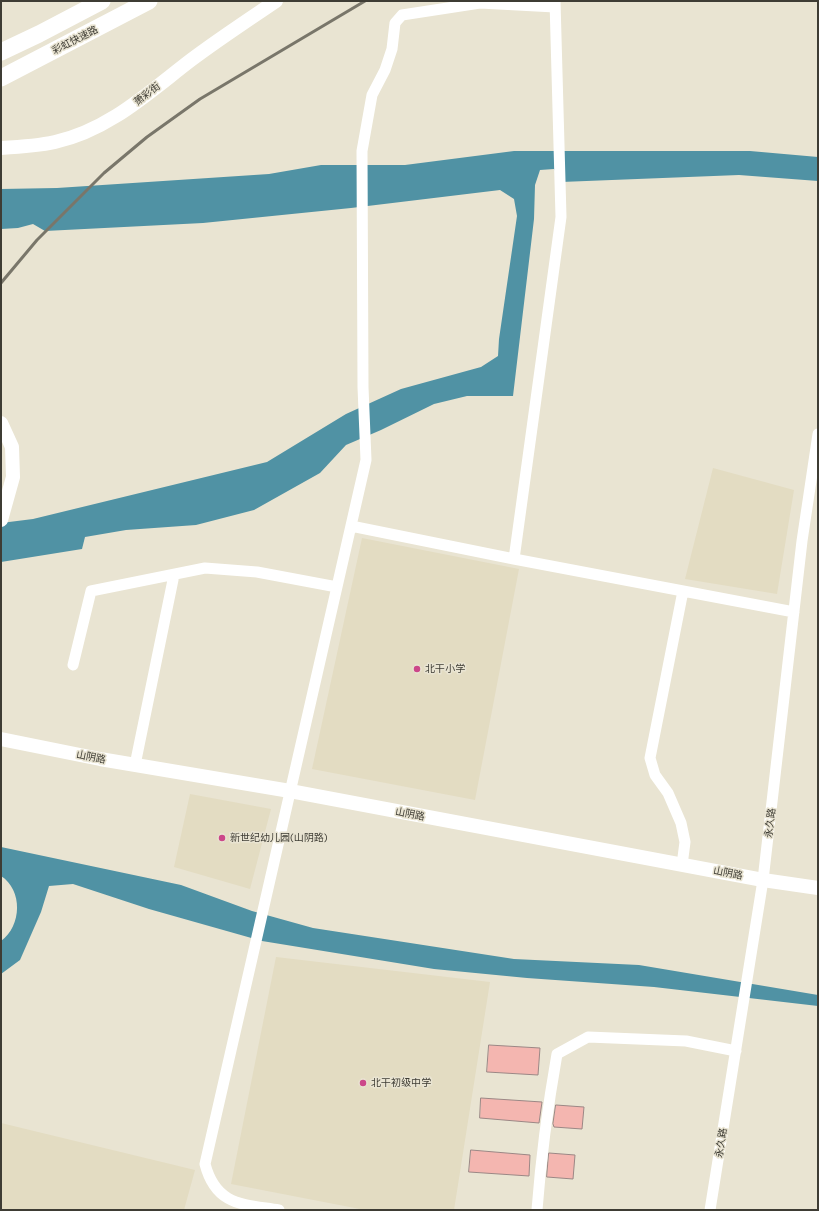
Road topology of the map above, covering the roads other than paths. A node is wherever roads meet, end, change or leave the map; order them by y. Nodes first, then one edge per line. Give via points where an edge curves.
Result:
1 (102, 1) edge
2 (149, 1) edge
3 (276, 1) edge
4 (555, 4) edge
5 (1, 52) edge
6 (1, 78) edge
7 (1, 148) edge
8 (1, 423) edge
9 (818, 434) edge
10 (3, 513) edge
11 (351, 526) junction
12 (514, 558) junction
13 (174, 575) junction
14 (337, 587) junction
15 (683, 591) junction
16 (794, 612) junction
17 (73, 665) dead end
18 (1, 739) edge
19 (136, 765) junction
20 (290, 791) junction
21 (682, 865) junction
22 (763, 880) junction
23 (818, 888) edge
24 (736, 1051) junction
25 (279, 1210) edge
26 (537, 1210) edge
27 (710, 1210) edge

1 - 5 highway
2 - 6 highway, 彩虹快速路
3 - 7 main road, 萧彩街 via 103,125 56,142
4 - 11 street via 480,3 402,15 395,23 392,49 372,95 362,151 363,387 366,460
4 - 12 street via 561,217
8 - 10 main road via 12,447 13,477
9 - 16 street, 永久路
11 - 12 street
11 - 14 street
12 - 15 street
13 - 14 street via 205,568 257,572
13 - 17 street via 91,591
13 - 19 street
14 - 20 street
15 - 16 street
15 - 21 street via 650,758 655,775 668,793 681,823 685,842
16 - 22 street, 永久路
18 - 19 main road, 山阴路
19 - 20 main road, 山阴路
20 - 21 main road, 山阴路
20 - 25 street via 205,1164 216,1189 226,1198 238,1203
21 - 22 main road, 山阴路
22 - 23 main road, 山阴路
22 - 24 street, 永久路
24 - 26 street via 686,1041 588,1037 557,1054 541,1161
24 - 27 street, 永久路

